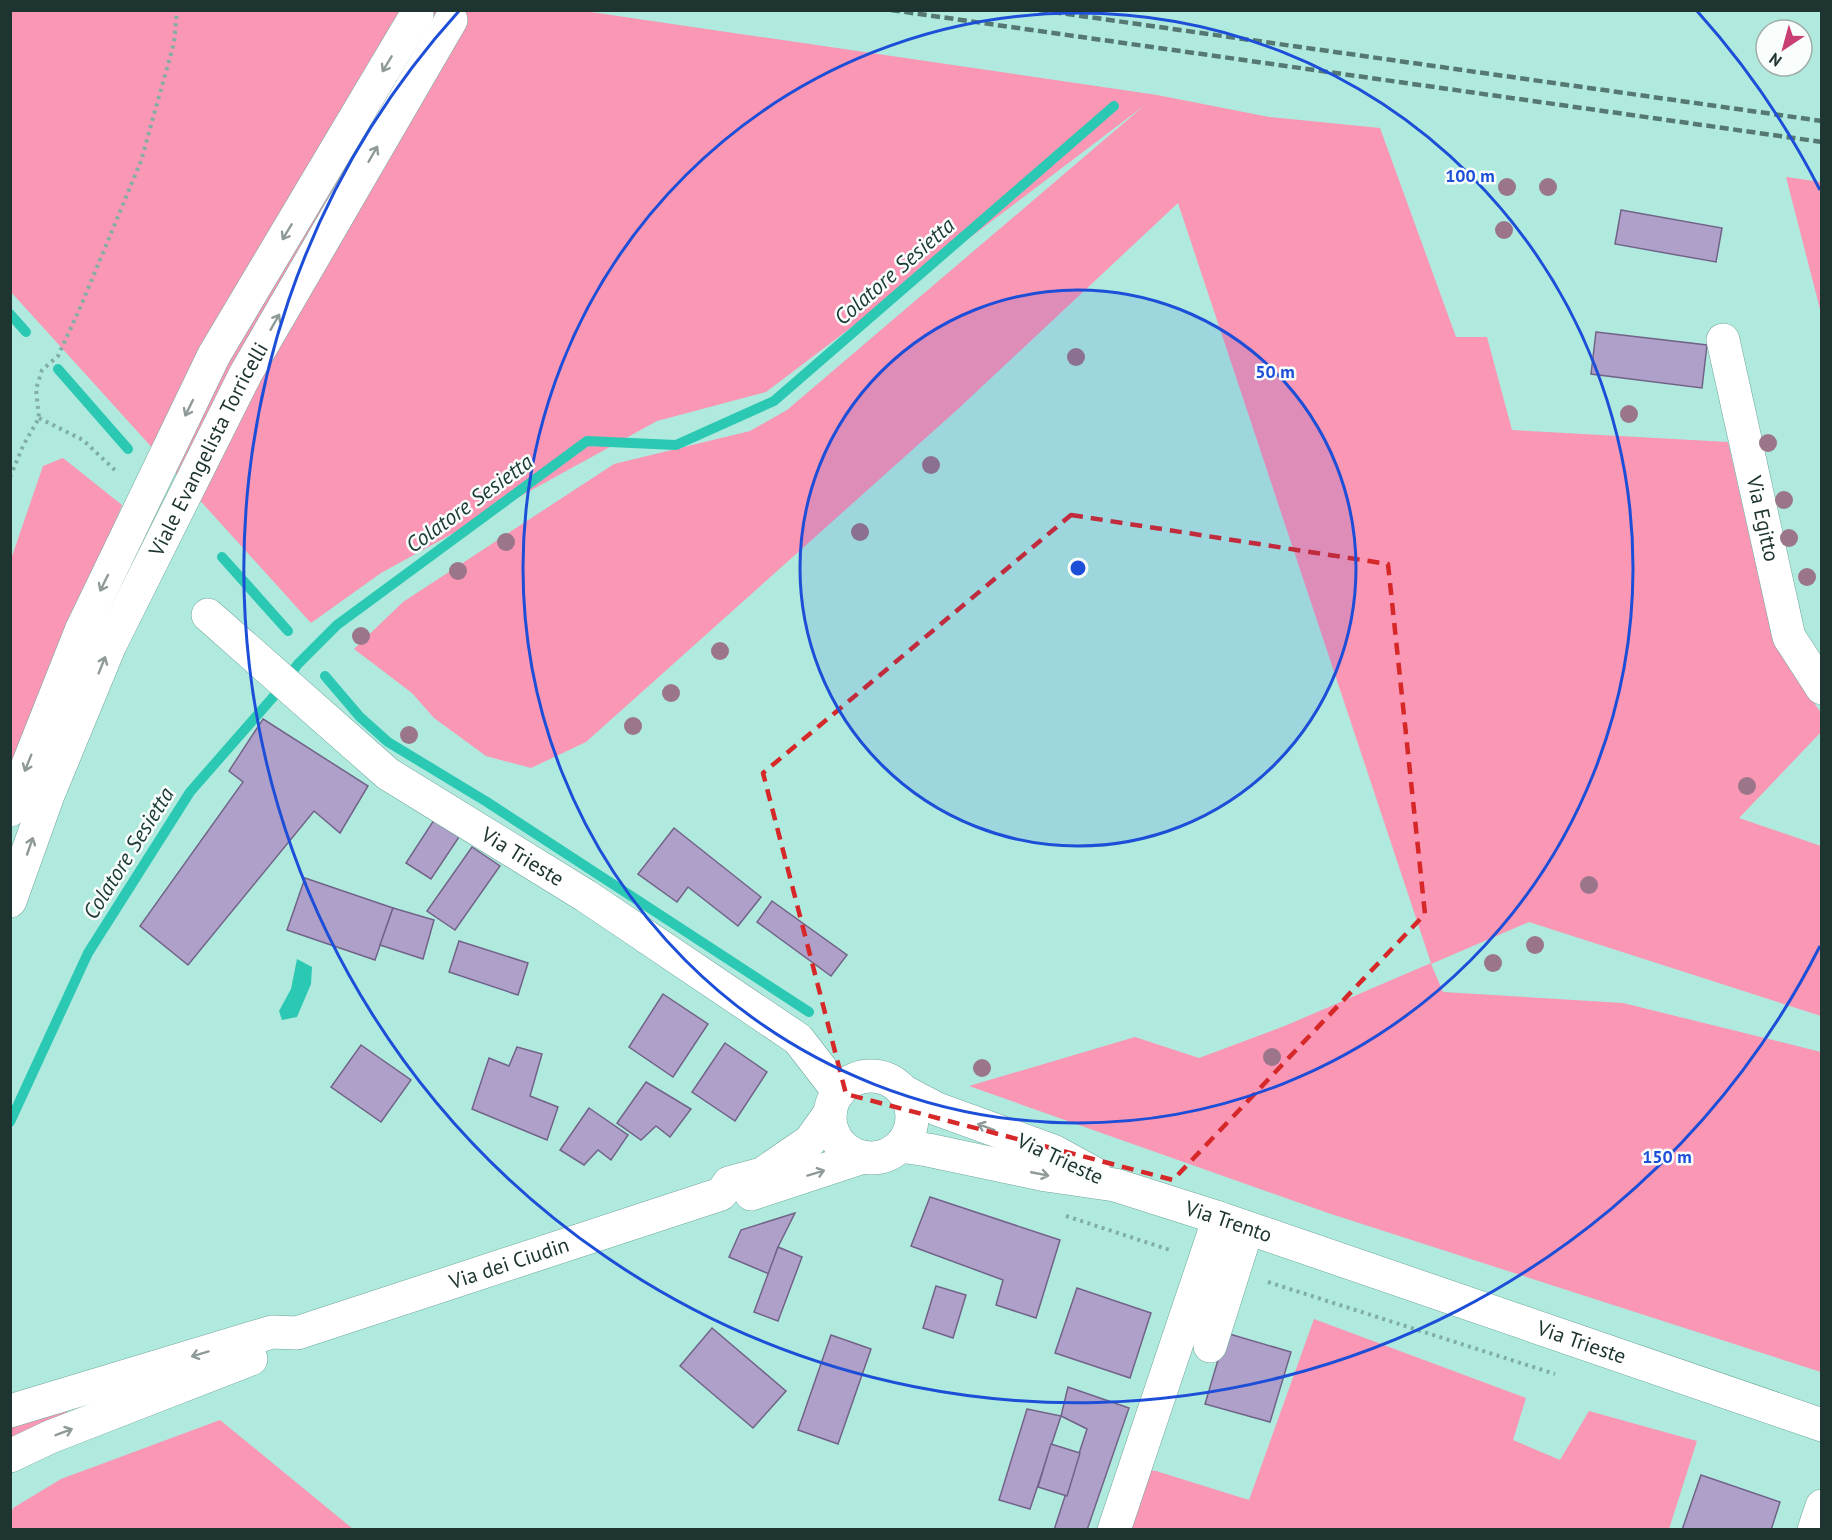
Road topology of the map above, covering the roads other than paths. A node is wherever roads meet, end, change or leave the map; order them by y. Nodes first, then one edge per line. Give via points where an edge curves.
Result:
1 (417, 14) dead end
2 (451, 20) dead end
3 (1723, 340) dead end
4 (208, 615) dead end
5 (1821, 688) edge
6 (10, 810) edge
7 (10, 902) edge
8 (903, 1091) junction
9 (835, 1102) junction
10 (900, 1146) junction
11 (863, 1157) junction
12 (1115, 1185) junction
13 (721, 1194) junction
14 (1233, 1223) junction
15 (1341, 1260) joint
16 (1219, 1266) junction
17 (297, 1332) junction
18 (1210, 1346) dead end
19 (10, 1411) edge
20 (1821, 1425) edge
21 (10, 1456) edge
22 (1821, 1506) edge
23 (1114, 1530) edge
24 (1814, 1530) edge

1 -> 6 street, Viale Evangelista Torricelli via 214,355 81,631
7 -> 2 street, Viale Evangelista Torricelli via 48,795 110,645 246,373
3 - 5 street, Via Egitto via 1789,637
4 - 9 street, Via Trieste via 388,774 586,896 798,1039
8 - 9 street via 882,1077 871,1076 848,1083
8 - 10 street via 912,1113 907,1137
12 -> 8 street, Via Trieste via 1053,1151 937,1109
9 - 11 street via 831,1125 835,1136 842,1146
9 - 13 street, Via dei Ciudin via 810,1141 762,1174 729,1184
10 - 11 street via 876,1158
10 -> 12 street, Via Trieste
13 -> 11 street, Via dei Ciudin via 734,1199
12 - 14 street, Via Trento
13 - 17 street, Via dei Ciudin
14 - 15 street, Via Trento
14 - 16 street
15 - 20 street, Via Trieste
16 - 18 street
16 - 23 street
17 -> 19 street, Via dei Ciudin via 272,1332
21 -> 17 street, Via dei Ciudin via 280,1348
22 - 24 street

